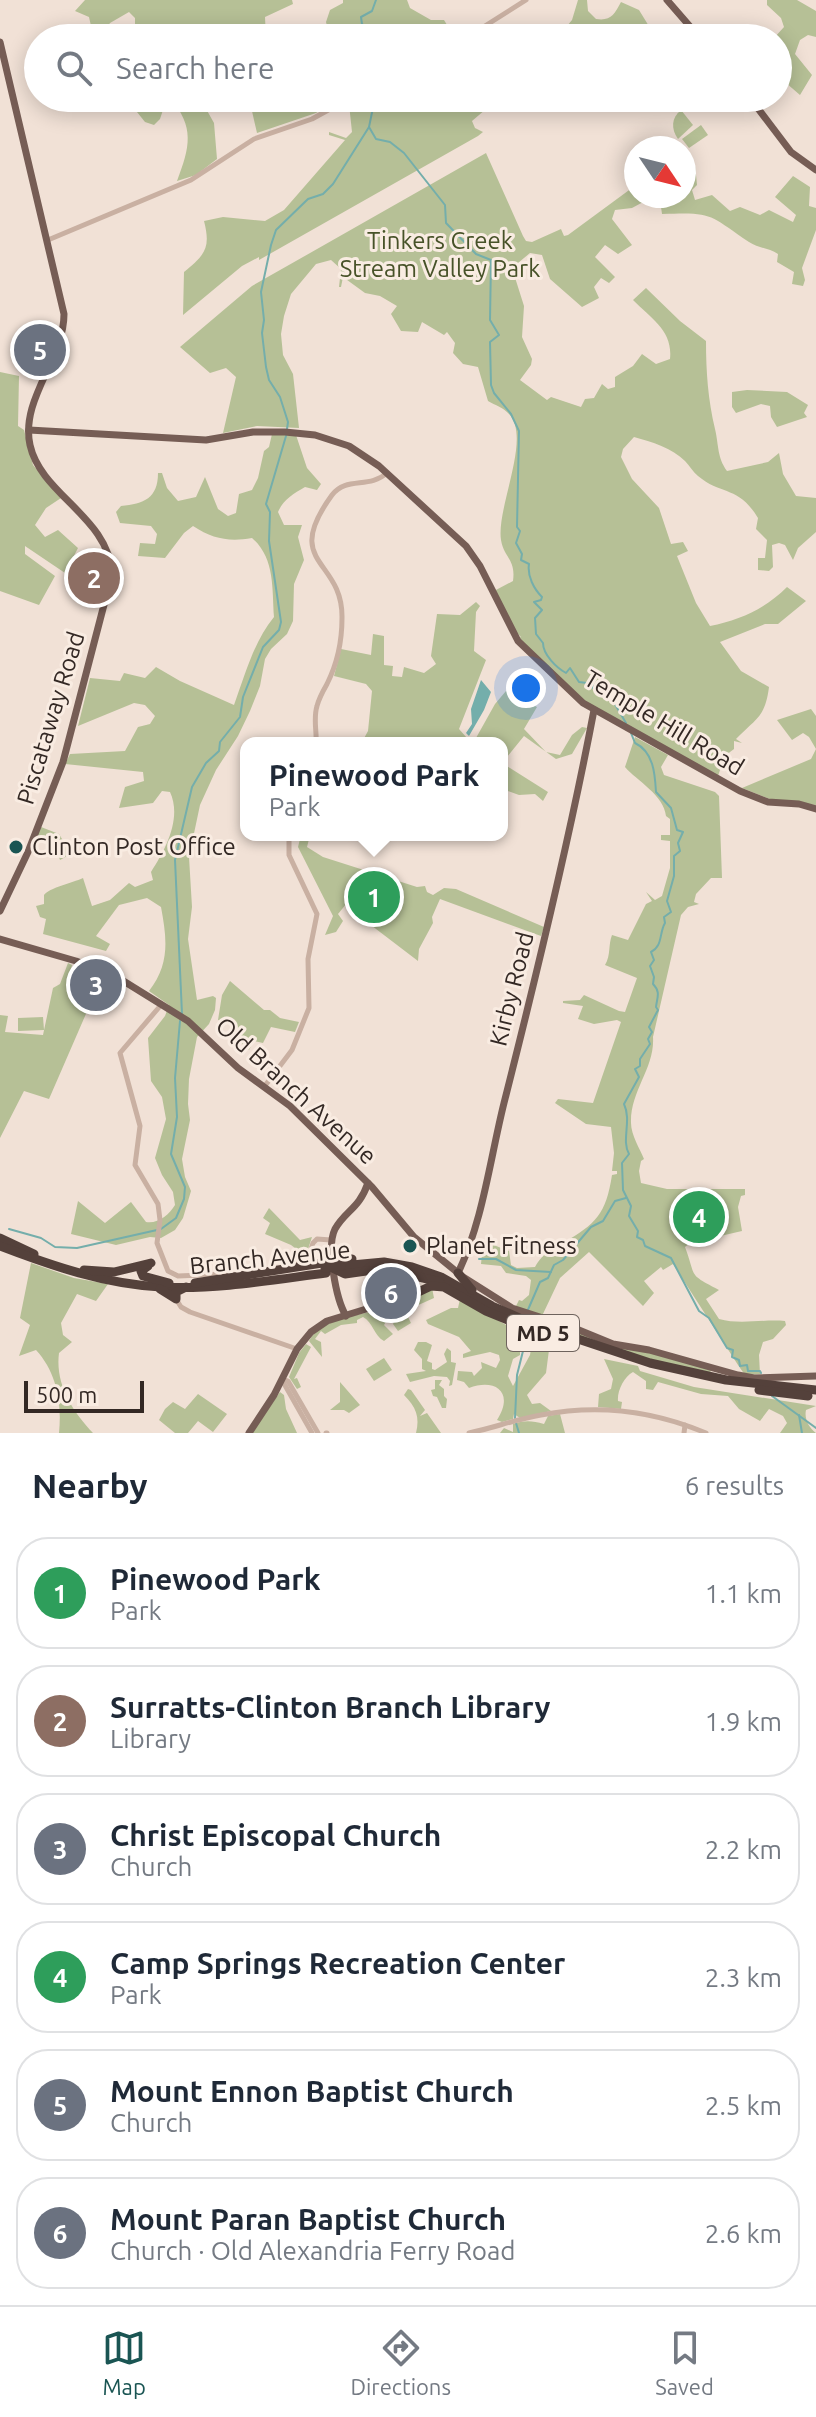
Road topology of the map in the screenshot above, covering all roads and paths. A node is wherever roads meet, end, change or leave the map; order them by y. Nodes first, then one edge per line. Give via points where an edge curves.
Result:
1 (526, 0) edge
2 (667, 0) edge
3 (488, 24) edge
4 (688, 24) edge
5 (0, 42) edge
6 (0, 85) edge
7 (11, 88) junction
8 (324, 112) edge
9 (761, 112) edge
10 (816, 170) edge
11 (48, 240) junction
12 (29, 430) junction
13 (387, 473) junction
14 (594, 710) junction
15 (316, 737) edge
16 (816, 809) edge
17 (289, 841) edge
18 (0, 911) edge
19 (0, 939) edge
20 (161, 1005) junction
21 (264, 1087) junction
22 (368, 1183) junction
23 (375, 1191) junction
24 (364, 1192) junction
25 (0, 1243) edge
26 (331, 1245) junction
27 (29, 1255) junction
28 (164, 1262) junction
29 (151, 1264) junction
30 (332, 1268) junction
31 (81, 1269) junction
32 (458, 1273) junction
33 (336, 1282) joint
34 (169, 1283) junction
35 (192, 1285) junction
36 (144, 1286) junction
37 (412, 1295) joint
38 (176, 1299) junction
39 (345, 1312) junction
40 (512, 1315) junction
41 (522, 1326) junction
42 (297, 1349) junction
43 (816, 1376) edge
44 (284, 1384) junction
45 (774, 1389) junction
46 (816, 1389) edge
47 (816, 1398) edge
48 (685, 1425) junction
49 (249, 1433) edge
50 (315, 1433) edge
51 (469, 1433) edge
52 (684, 1433) edge
53 (706, 1433) edge

1 - 3 street
2 - 4 main road
5 - 7 main road
6 - 7 street
7 - 11 main road
8 - 11 street via 254,139 196,178
9 - 10 main road via 791,152
11 - 12 main road via 64,326
12 - 13 main road, Temple Hill Road via 206,440 263,431 303,433 349,446
12 - 18 main road, Piscataway Road via 40,466 104,542 112,574 63,762
13 - 14 main road, Temple Hill Road via 470,551 524,649
13 - 15 street via 372,482 340,487 311,533 312,548 336,586 342,614 336,658 316,708
14 - 16 main road, Temple Hill Road via 752,797
14 - 32 main road, Kirby Road via 475,1228
17 - 21 street via 289,855 317,916 308,959 309,1008 292,1050
19 - 20 main road, Old Branch Avenue via 103,971
20 - 21 main road, Old Branch Avenue via 192,1024
20 - 28 street via 120,1056 140,1126 135,1165 158,1206 157,1243
21 - 22 main road, Old Branch Avenue
22 - 23 main road, Old Branch Avenue
22 - 24 main road
23 - 24 main road
23 - 32 main road, Old Branch Avenue via 410,1233
24 - 26 main road via 339,1223
25 - 27 highway
26 - 28 street via 317,1239 301,1262 239,1272 178,1276
26 - 30 highway
26 - 30 highway
27 - 31 highway, Branch Avenue / MD 5
27 - 36 highway, Branch Avenue / MD 5 via 80,1274
28 - 29 street
29 - 31 highway via 114,1272
29 - 34 highway via 142,1274
30 - 33 highway
30 - 35 highway, Branch Avenue / MD 5
30 - 35 highway, Branch Avenue / MD 5 via 241,1284
30 - 40 highway, Branch Avenue / MD 5 via 384,1262 412,1267
30 - 41 highway, Branch Avenue / MD 5 via 396,1269 442,1283
31 - 34 highway, Branch Avenue / MD 5
32 - 40 highway via 472,1290
32 - 43 main road, Old Branch Avenue via 522,1313 615,1344 742,1376
33 - 39 main road
34 - 35 highway, Branch Avenue / MD 5
35 - 36 highway, Branch Avenue / MD 5
35 - 38 highway via 178,1290
36 - 38 highway
37 - 39 main road
37 - 41 highway via 431,1286 444,1287
38 - 42 street via 190,1312
39 - 42 main road via 314,1330
40 - 45 highway, Branch Avenue / MD 5 via 674,1370
41 - 45 highway, Branch Avenue / MD 5 via 666,1372
42 - 44 main road
44 - 49 main road
44 - 50 street
44 - 50 street
45 - 46 highway, Branch Avenue / MD 5
45 - 47 highway
48 - 51 street via 643,1414 587,1410
48 - 52 street
48 - 53 street

